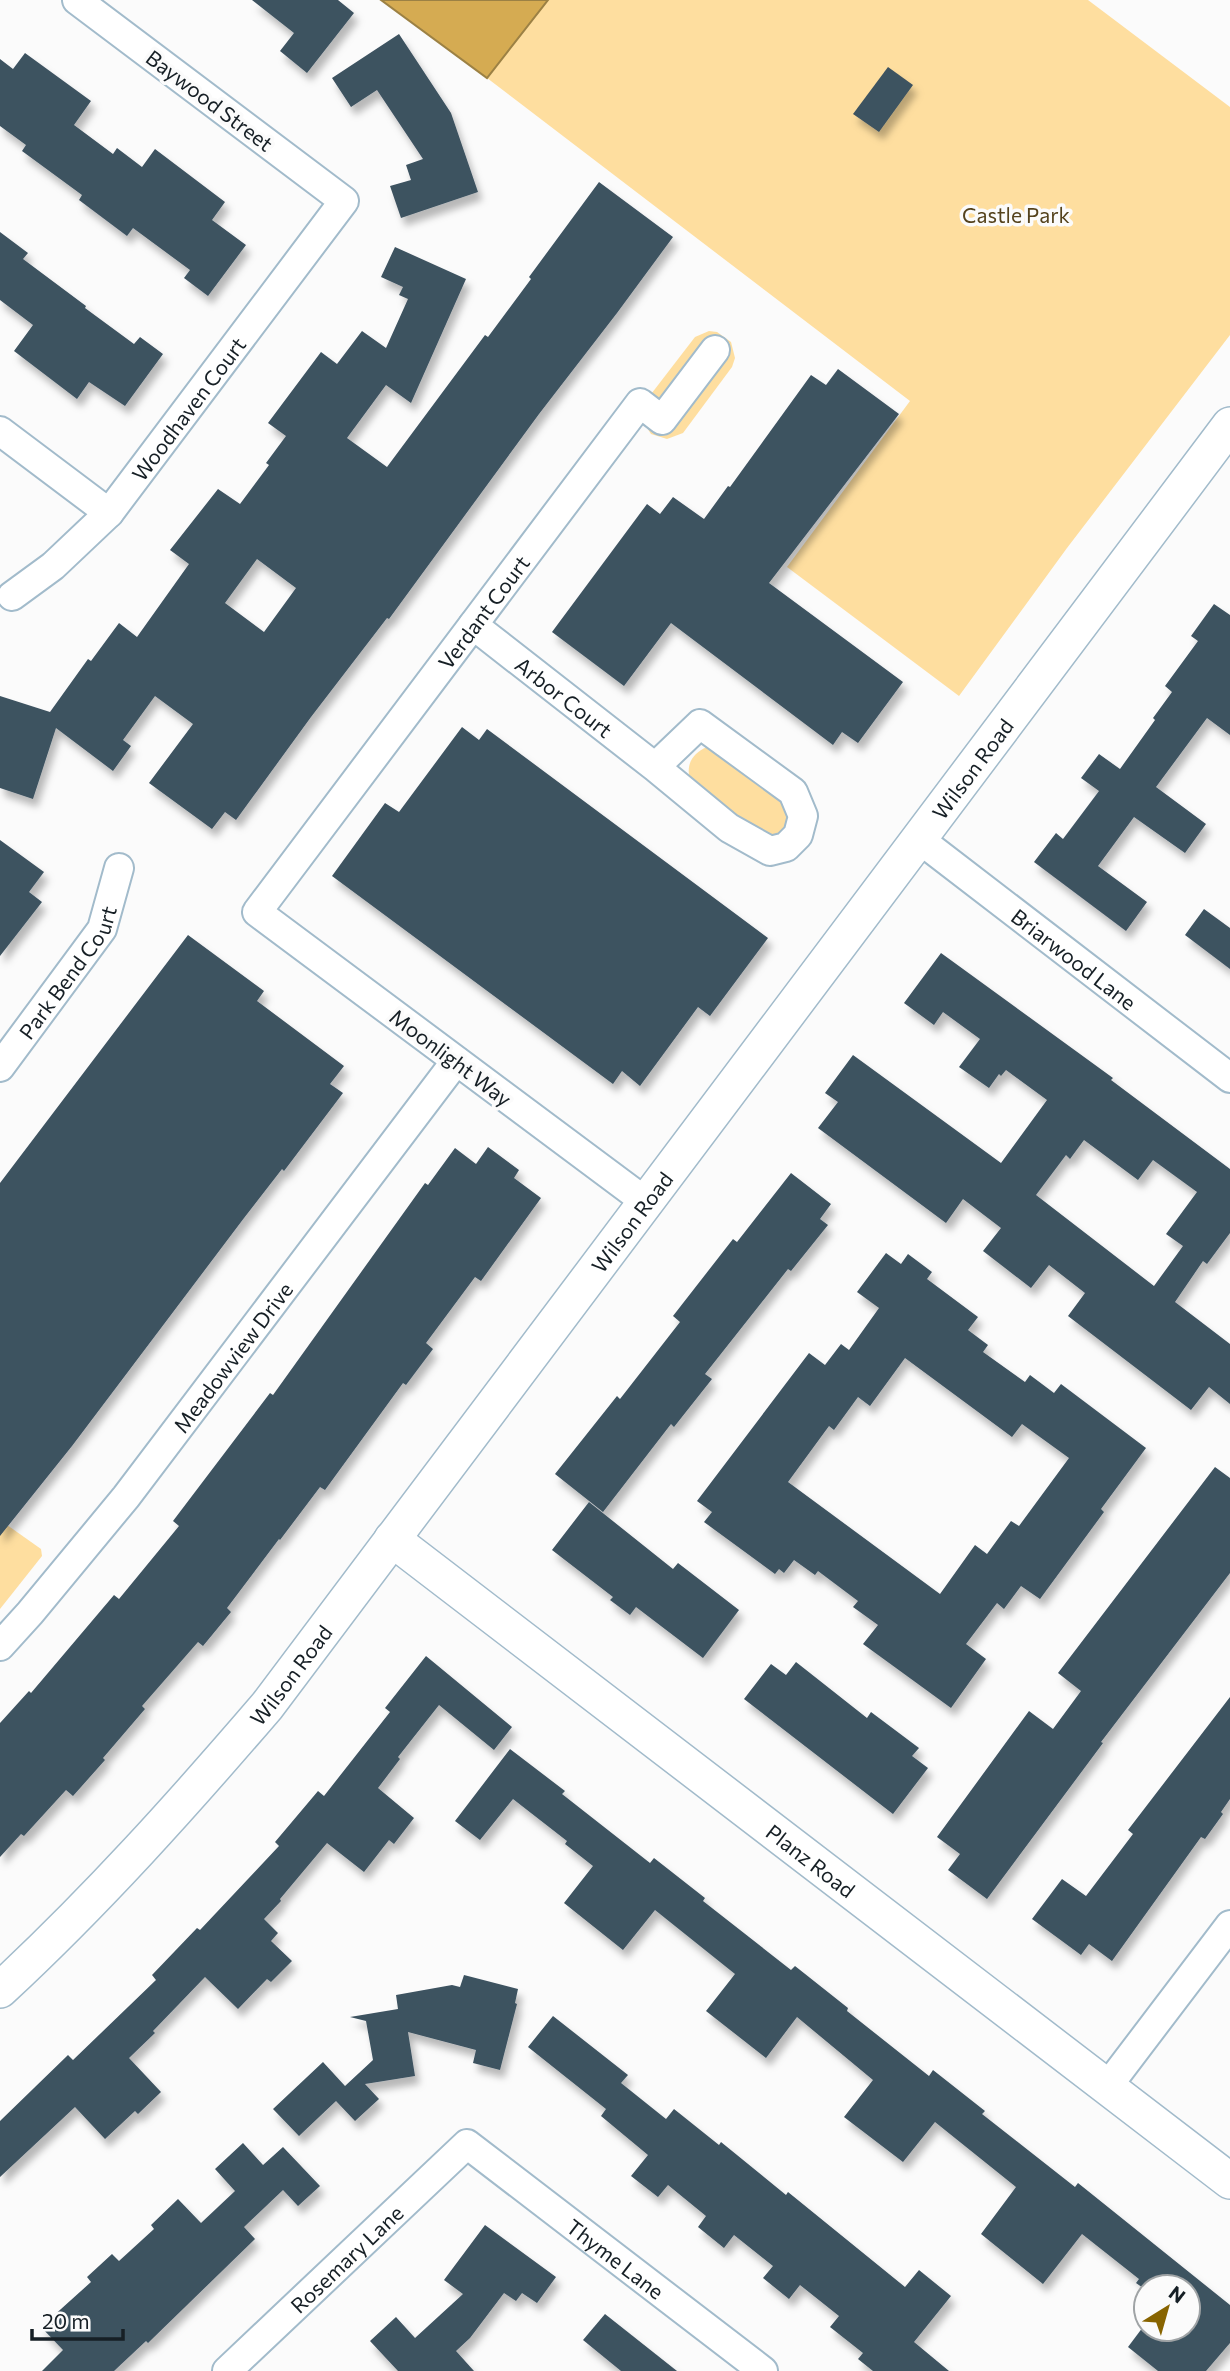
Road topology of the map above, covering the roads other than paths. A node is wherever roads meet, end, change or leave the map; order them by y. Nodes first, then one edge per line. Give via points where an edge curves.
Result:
1 (77, 0) edge
2 (344, 201) joint
3 (715, 350) dead end
4 (1230, 425) edge
5 (0, 431) edge
6 (109, 513) junction
7 (12, 596) dead end
8 (473, 625) junction
9 (654, 767) junction
10 (919, 839) junction
11 (119, 868) dead end
12 (257, 912) joint
13 (456, 1061) junction
14 (0, 1067) edge
15 (1230, 1078) edge
16 (646, 1202) junction
17 (391, 1539) junction
18 (0, 1646) edge
19 (1230, 1924) edge
20 (0, 1990) edge
21 (1107, 2087) junction
22 (467, 2144) joint
23 (1230, 2181) edge
24 (227, 2371) edge
25 (763, 2371) edge

1 - 2 street, Baywood Street
2 - 6 street, Woodhaven Court
3 - 8 street, Verdant Court via 662,420 640,403
4 - 10 street, Wilson Road
5 - 6 street
6 - 7 street, Woodhaven Court via 53,566
8 - 9 street, Arbor Court
8 - 12 street, Verdant Court
9 - 9 street, Arbor Court via 700,724 793,792 803,816 798,835 786,847 770,851 729,828
10 - 15 street, Briarwood Lane
10 - 16 street, Wilson Road
11 - 14 street, Park Bend Court via 102,929
12 - 13 street, Moonlight Way
13 - 16 street, Moonlight Way
13 - 18 street, Meadowview Drive via 126,1497
16 - 17 street, Wilson Road
17 - 20 street, Wilson Road via 267,1706 160,1829
17 - 21 street, Planz Road
19 - 21 street
21 - 23 street, Planz Road
22 - 24 street, Rosemary Lane
22 - 25 street, Thyme Lane

